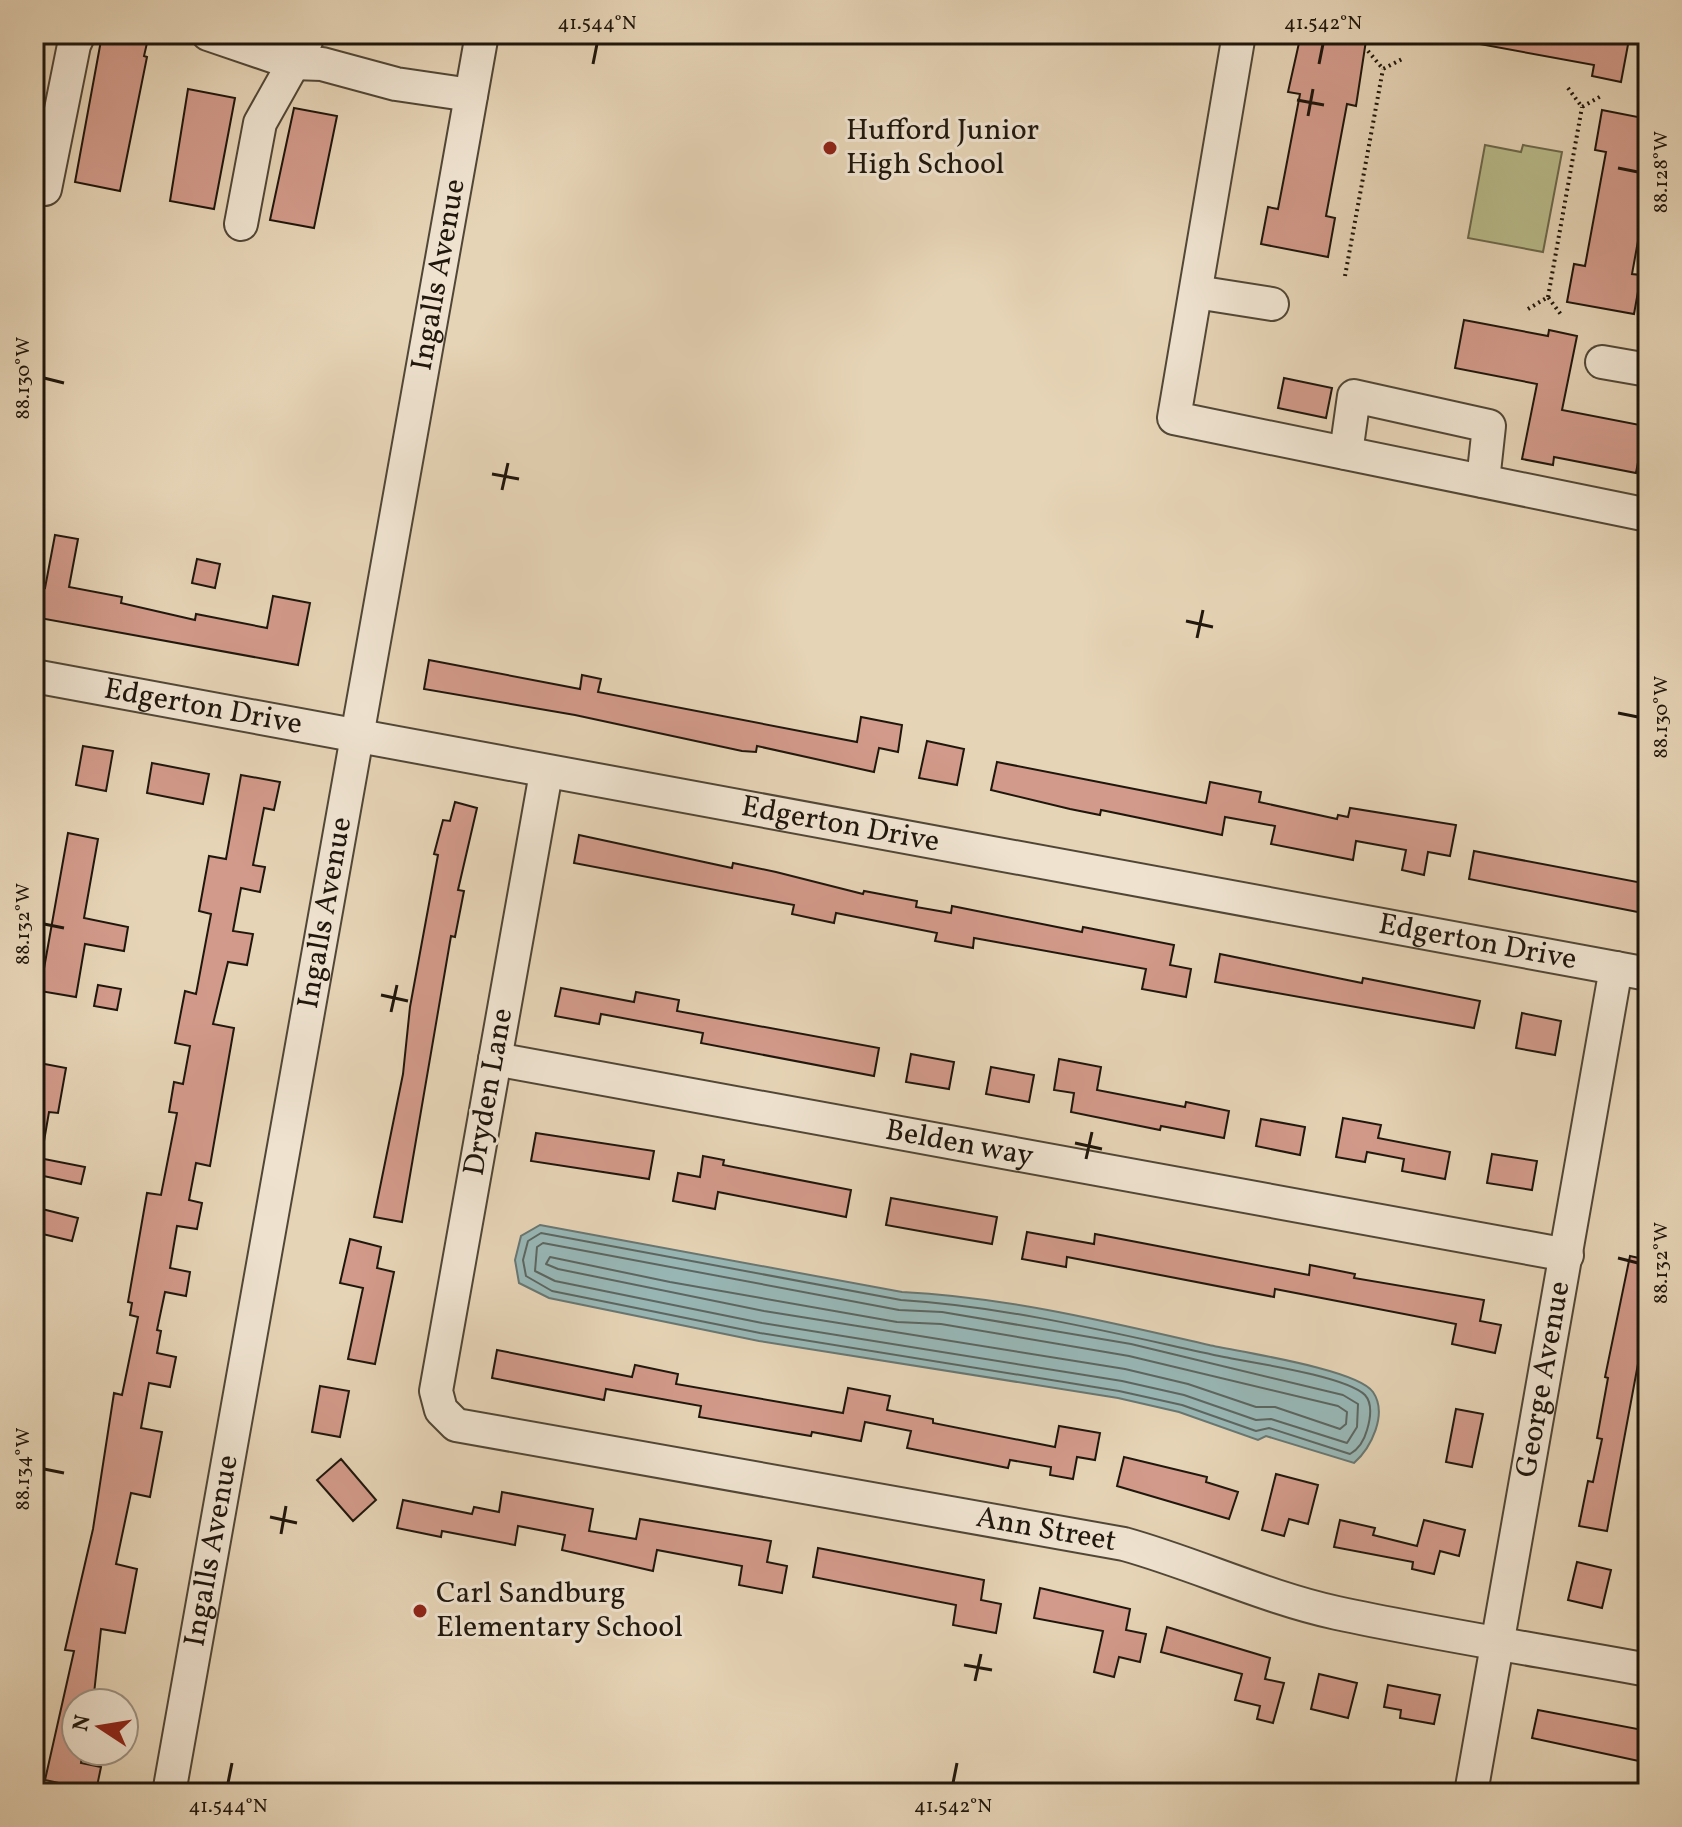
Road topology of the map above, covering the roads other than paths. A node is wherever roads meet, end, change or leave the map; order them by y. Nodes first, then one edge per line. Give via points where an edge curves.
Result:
1 (79, 34) edge
2 (211, 34) edge
3 (482, 34) edge
4 (1239, 34) edge
5 (306, 50) edge
6 (471, 95) junction
7 (45, 189) dead end
8 (241, 224) dead end
9 (1196, 292) junction
10 (1272, 304) dead end
11 (1602, 362) dead end
12 (1648, 370) edge
13 (1346, 453) junction
14 (1483, 481) junction
15 (1648, 515) edge
16 (35, 683) edge
17 (356, 737) junction
18 (546, 773) junction
19 (1616, 968) junction
20 (1648, 974) edge
21 (495, 1059) junction
22 (1567, 1255) junction
23 (441, 1410) joint
24 (1499, 1642) junction
25 (1648, 1670) edge
26 (169, 1793) edge
27 (1471, 1793) edge

1 - 7 street
2 - 5 street
3 - 6 street, Ingalls Avenue
4 - 9 street
5 - 6 street via 396,84
5 - 8 street via 260,123
6 - 17 street, Ingalls Avenue
9 - 10 street
9 - 13 street via 1174,418
11 - 12 street
13 - 14 street
13 - 14 street via 1354,396 1489,426
14 - 15 street
16 - 17 street, Edgerton Drive
17 - 18 street, Edgerton Drive
17 - 26 street, Ingalls Avenue
18 - 19 street, Edgerton Drive
18 - 21 street, Dryden Lane
19 - 20 street, Edgerton Drive
19 - 22 street, George Avenue
21 - 22 street, Belden way
21 - 23 street, Dryden Lane via 436,1391
22 - 24 street, George Avenue
23 - 24 street, Ann Street via 456,1425 1124,1544 1337,1613
24 - 25 street, Ann Street
24 - 27 street, George Avenue

